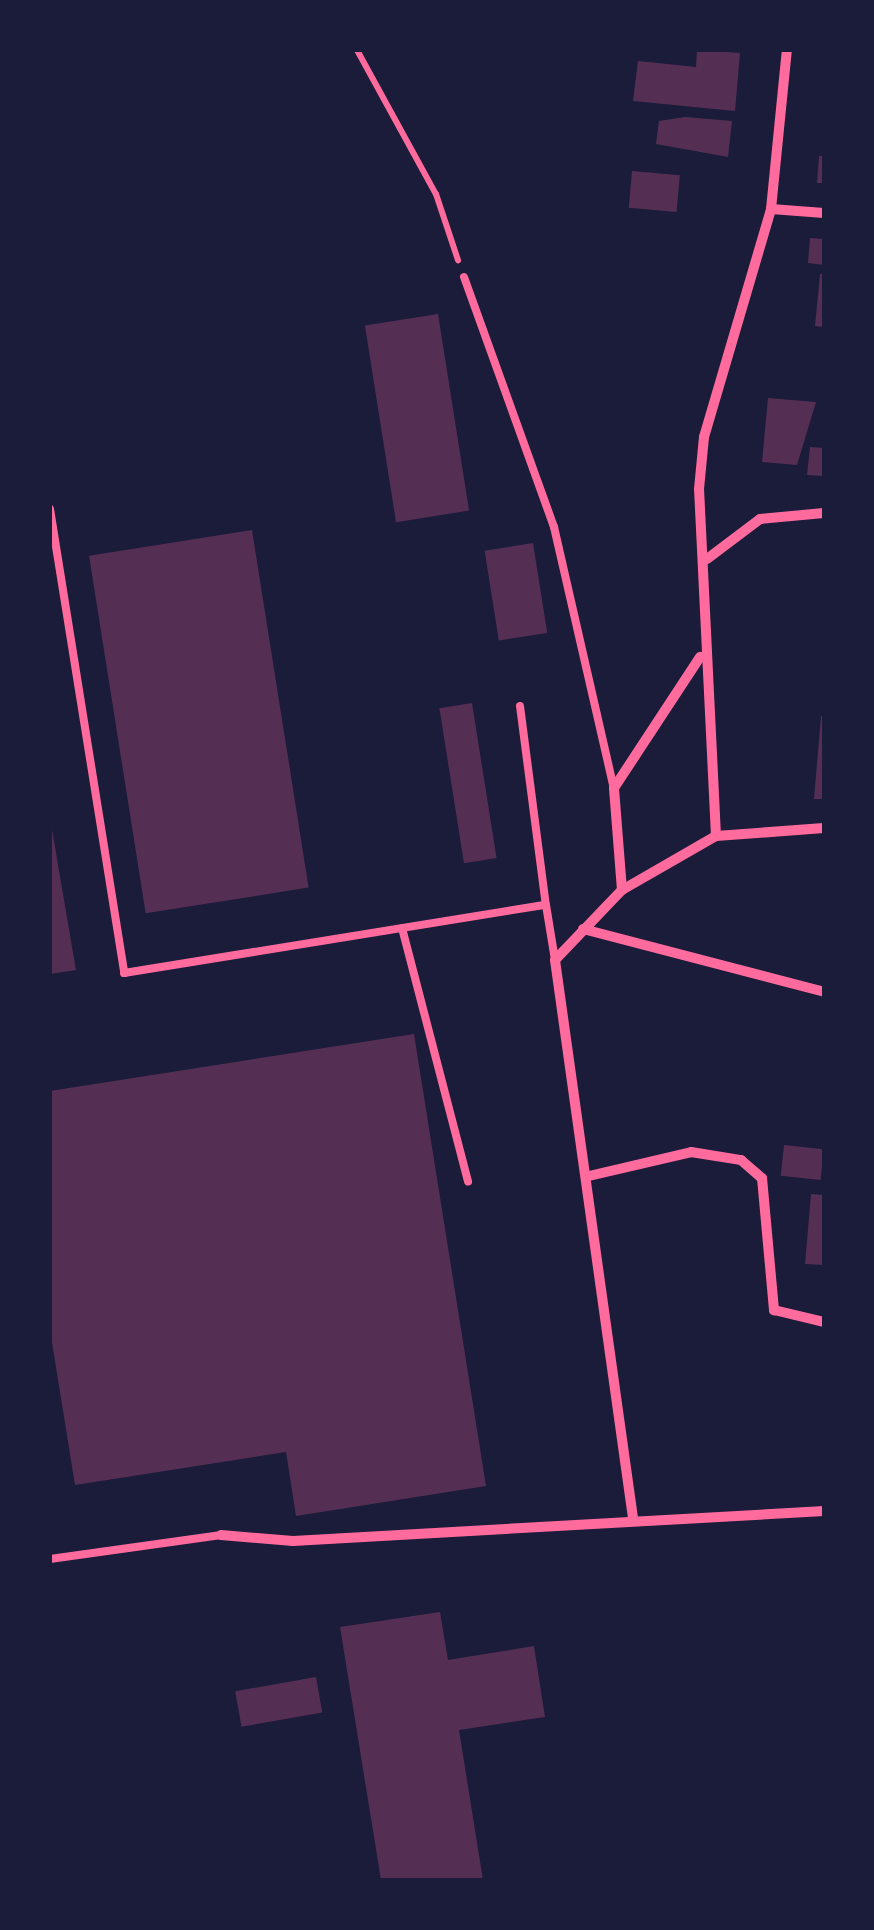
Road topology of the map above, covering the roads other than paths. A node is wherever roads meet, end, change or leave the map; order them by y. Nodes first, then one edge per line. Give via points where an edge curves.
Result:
1 (786, 50) edge
2 (771, 208) junction
3 (824, 214) edge
4 (464, 277) road end
5 (50, 509) edge
6 (824, 513) edge
7 (707, 559) junction
8 (701, 656) junction
9 (520, 706) dead end
10 (614, 788) junction
11 (824, 828) edge
12 (716, 836) junction
13 (622, 890) junction
14 (546, 906) junction
15 (402, 928) junction
16 (583, 930) junction
17 (555, 960) junction
18 (824, 992) edge
19 (589, 1176) junction
20 (468, 1182) dead end
21 (824, 1322) edge
22 (824, 1510) edge
23 (633, 1518) junction
24 (221, 1534) joint
25 (50, 1559) edge

1 - 2 street
2 - 3 street
2 - 7 street via 704,437
4 - 10 lane via 554,526
5 - 15 lane via 124,972
6 - 7 street via 760,519
7 - 8 street
8 - 10 street
8 - 12 street
9 - 14 lane
10 - 13 street
11 - 12 street
12 - 13 street
13 - 16 street
14 - 15 lane
14 - 17 lane
15 - 20 lane
16 - 17 street
16 - 18 street
17 - 19 street
19 - 21 street via 690,1152 741,1160 762,1178 774,1310
19 - 23 street
22 - 23 street
23 - 24 street via 293,1541
24 - 25 lane

